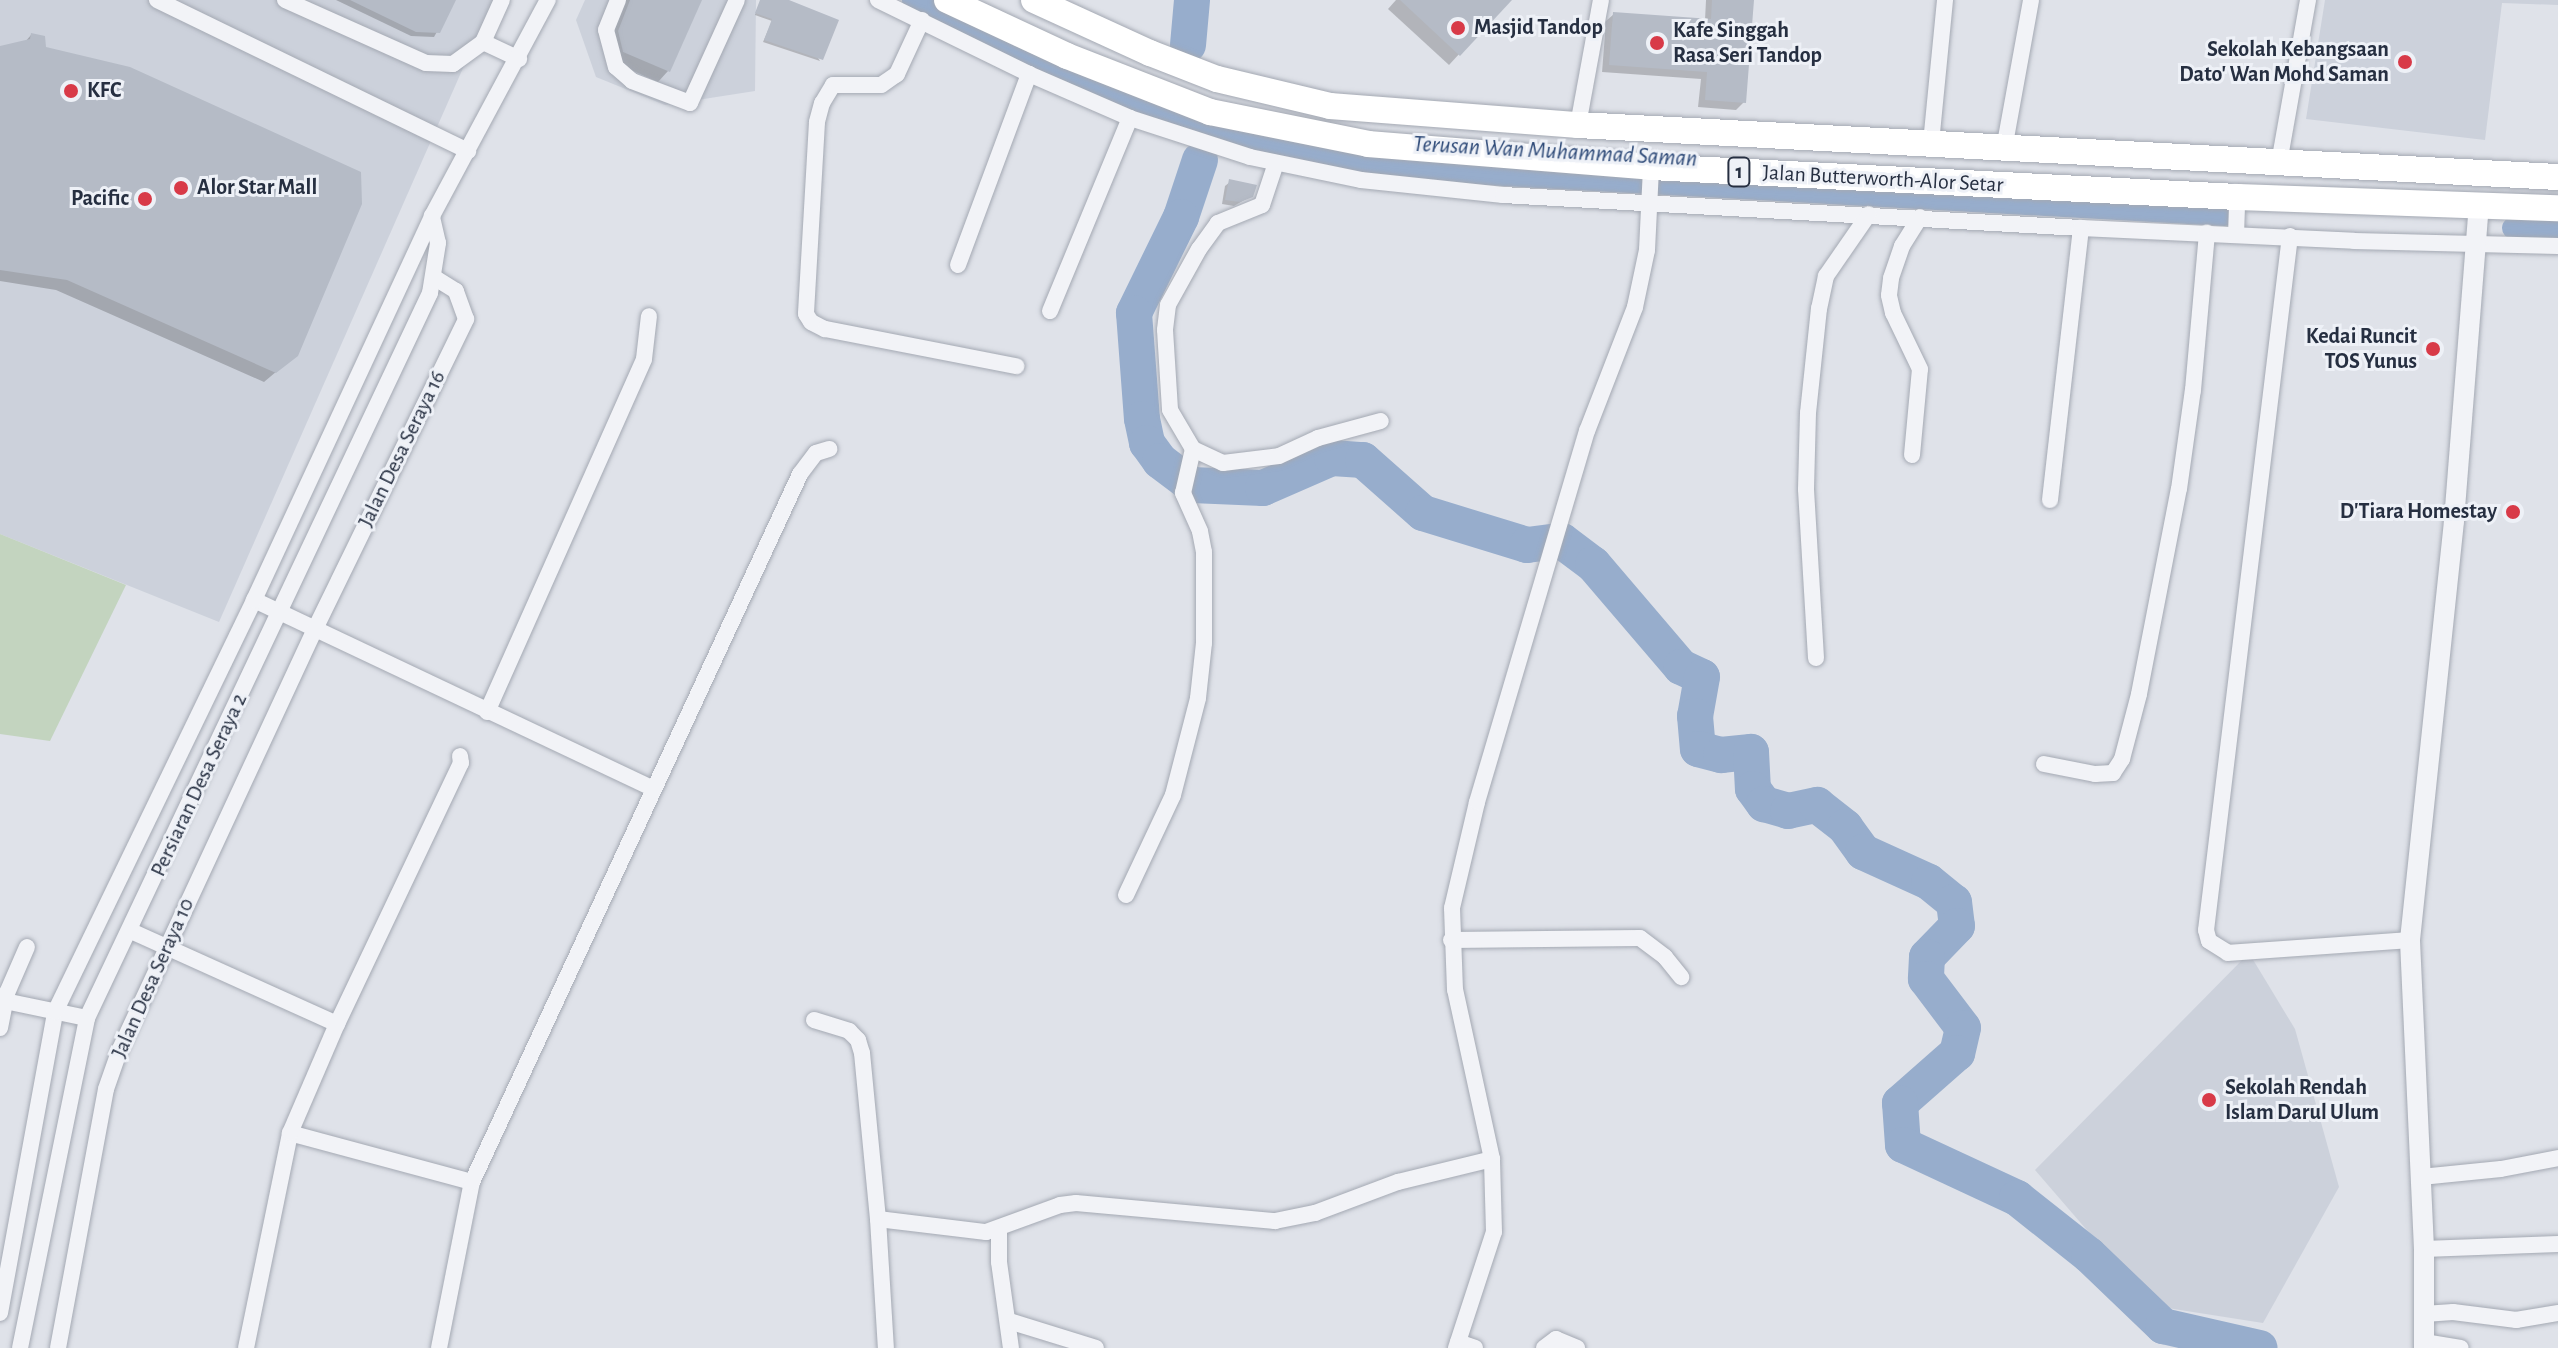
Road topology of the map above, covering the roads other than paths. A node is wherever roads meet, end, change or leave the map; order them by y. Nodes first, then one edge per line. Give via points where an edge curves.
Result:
1 (157, 0) edge
2 (285, 0) edge
3 (502, 0) edge
4 (548, 0) edge
5 (618, 0) edge
6 (737, 0) edge
7 (878, 0) edge
8 (947, 0) edge
9 (1034, 0) edge
10 (1601, 0) edge
11 (1945, 0) edge
12 (2031, 0) edge
13 (2308, 0) edge
14 (922, 20) junction
15 (483, 42) junction
16 (519, 59) junction
17 (1029, 74) junction
18 (1130, 118) junction
19 (1578, 125) junction
20 (1931, 143) junction
21 (2004, 149) junction
22 (468, 151) junction
23 (1276, 163) junction
24 (2279, 163) junction
25 (1651, 167) junction
26 (2558, 177) edge
27 (2237, 197) junction
28 (1649, 203) junction
29 (2479, 204) junction
30 (2558, 208) edge
31 (1869, 214) junction
32 (432, 216) junction
33 (1920, 217) junction
34 (2081, 228) junction
35 (2207, 233) junction
36 (2236, 235) junction
37 (2290, 236) junction
38 (2476, 242) junction
39 (2558, 246) edge
40 (958, 265) dead end
41 (434, 277) junction
42 (1050, 311) dead end
43 (649, 316) dead end
44 (1016, 366) dead end
45 (1381, 421) dead end
46 (829, 449) dead end
47 (1192, 452) junction
48 (1912, 455) dead end
49 (2050, 500) dead end
50 (254, 600) junction
51 (280, 613) junction
52 (315, 629) junction
53 (1816, 658) dead end
54 (487, 712) junction
55 (460, 756) dead end
56 (2044, 764) dead end
57 (653, 789) junction
58 (1126, 895) dead end
59 (131, 931) junction
60 (1451, 940) junction
61 (2410, 940) junction
62 (27, 947) dead end
63 (165, 947) junction
64 (1681, 977) dead end
65 (3, 1001) edge
66 (55, 1012) junction
67 (87, 1018) junction
68 (814, 1020) dead end
69 (337, 1024) junction
70 (0, 1028) edge
71 (290, 1133) junction
72 (2558, 1158) edge
73 (1492, 1159) junction
74 (2421, 1177) junction
75 (472, 1182) junction
76 (878, 1219) junction
77 (999, 1230) junction
78 (2558, 1244) edge
79 (2424, 1249) junction
80 (0, 1313) edge
81 (2558, 1313) edge
82 (2424, 1314) junction
83 (1009, 1321) junction
84 (1457, 1345) edge
85 (2424, 1345) edge
86 (20, 1348) edge
87 (58, 1348) edge
88 (246, 1348) edge
89 (439, 1348) edge
90 (886, 1348) edge
91 (1011, 1348) edge
92 (1096, 1348) edge
93 (1475, 1348) edge
94 (1544, 1348) edge
95 (1577, 1348) edge
96 (2461, 1348) edge

1 - 22 street
2 - 15 street via 426,63 453,64
3 - 15 street
4 - 16 street, Persiaran Desa Seraya 2
5 - 6 street via 606,30 616,67 632,81 690,103
7 - 14 street
8 - 25 main road, Jalan Butterworth-Alor Setar / 1 via 1146,89 1259,124 1368,144
9 - 19 main road, Jalan Butterworth-Alor Setar / 1 via 1217,79 1292,99
10 - 19 street
11 - 20 street
12 - 21 street
13 - 24 street
14 - 17 street
14 - 44 street via 897,74 881,85 833,85 822,103 806,314 825,329
15 - 16 street
16 - 22 street, Persiaran Desa Seraya 2
17 - 18 street
17 - 40 street
18 - 23 street
18 - 42 street
19 - 20 main road, Jalan Butterworth-Alor Setar / 1
20 - 21 main road, Jalan Butterworth-Alor Setar / 1
21 - 24 main road, Jalan Butterworth-Alor Setar / 1
22 - 32 street, Persiaran Desa Seraya 2
23 - 28 street via 1424,188
23 - 47 street via 1262,205 1218,223 1168,305 1170,410
24 - 26 main road, Jalan Butterworth-Alor Setar / 1
25 - 27 main road, Jalan Butterworth-Alor Setar / 1
25 - 28 street
27 - 29 main road, Jalan Butterworth-Alor Setar / 1
27 - 36 street
28 - 31 street
28 - 60 street via 1647,250 1635,307 1587,431 1477,802 1452,908
29 - 30 main road, Jalan Butterworth-Alor Setar / 1
29 - 38 street
31 - 33 street
31 - 53 street via 1826,276 1819,309 1806,489
32 - 41 street, Persiaran Desa Seraya 2 via 438,243
32 - 50 street, Persiaran Desa Seraya 2
33 - 34 street
33 - 48 street via 1902,246 1889,295 1920,369
34 - 35 street
34 - 49 street
35 - 36 street
35 - 56 street via 2179,489 2122,759 2113,773
36 - 37 street
37 - 38 street
37 - 61 street via 2206,930 2209,941 2228,953
38 - 39 street
38 - 61 street via 2454,521
41 - 51 street, Persiaran Desa Seraya 2
41 - 52 street, Jalan Desa Seraya 16 via 456,291 466,319
43 - 54 street via 649,338 638,373
45 - 47 street via 1252,462 1223,463
46 - 57 street via 816,453 800,474
47 - 58 street via 1183,493 1204,552 1198,698 1173,795
50 - 51 street
50 - 66 street, Persiaran Desa Seraya 2
51 - 52 street
51 - 59 street, Persiaran Desa Seraya 2
52 - 54 street
52 - 63 street, Jalan Desa Seraya 10
54 - 57 street
55 - 69 street
57 - 75 street
59 - 63 street
59 - 67 street, Persiaran Desa Seraya 2
60 - 64 street via 1640,938
60 - 73 street via 1455,990
61 - 74 street
62 - 65 street
63 - 69 street
63 - 87 street, Jalan Desa Seraya 10 via 106,1089
65 - 66 street
65 - 70 street
66 - 67 street
66 - 80 street, Persiaran Desa Seraya 2
67 - 86 street, Persiaran Desa Seraya 2
68 - 76 street via 837,1025 858,1040
69 - 71 street
71 - 75 street
71 - 88 street
72 - 74 street
73 - 77 street via 1398,1182 1298,1219 1254,1221 1076,1203 1043,1210
73 - 84 street via 1494,1232
74 - 79 street
75 - 89 street
76 - 77 street
76 - 90 street
77 - 83 street
78 - 79 street
79 - 82 street
81 - 82 street via 2516,1320
82 - 85 street
83 - 91 street
83 - 92 street
84 - 93 street
85 - 96 street
94 - 95 street via 1556,1339

